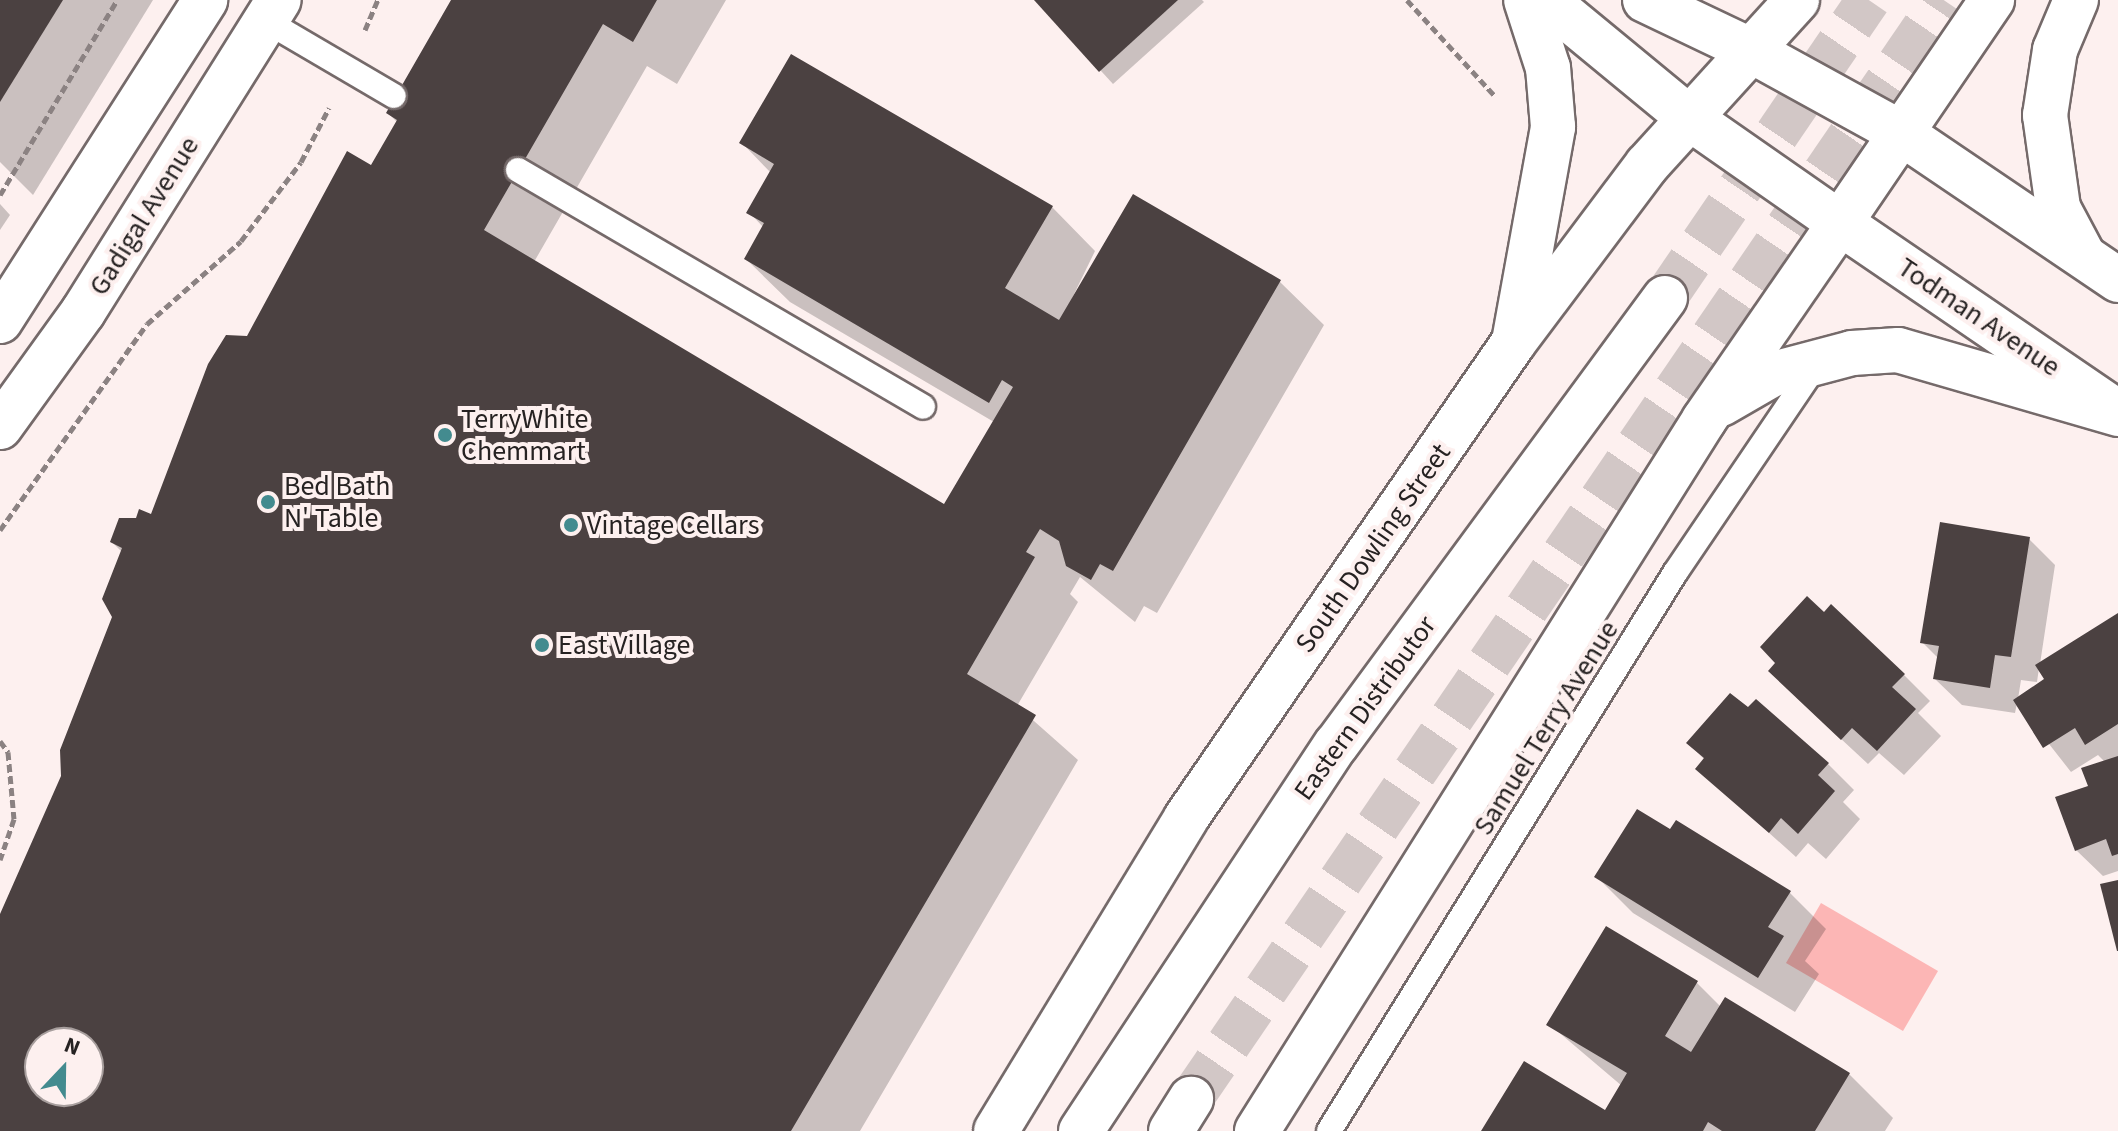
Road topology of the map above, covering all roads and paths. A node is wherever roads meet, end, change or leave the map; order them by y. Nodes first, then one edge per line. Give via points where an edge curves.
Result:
1 (117, 0) edge
2 (205, 0) edge
3 (378, 0) edge
4 (1407, 0) edge
5 (1526, 0) edge
6 (1546, 0) edge
7 (1645, 0) edge
8 (1797, 0) edge
9 (1992, 0) edge
10 (2076, 0) edge
11 (272, 10) edge
12 (1750, 50) junction
13 (348, 69) junction
14 (394, 96) dead end
15 (1497, 102) dead end
16 (1688, 117) junction
17 (1901, 133) junction
18 (518, 170) dead end
19 (0, 195) edge
20 (1840, 223) junction
21 (2101, 268) edge
22 (1665, 298) tunnel mouth
23 (0, 321) edge
24 (1514, 342) junction
25 (1818, 361) junction
26 (923, 407) dead end
27 (2118, 413) edge
28 (1704, 420) junction
29 (0, 427) edge
30 (0, 530) edge
31 (0, 741) edge
32 (0, 860) edge
33 (996, 1131) edge
34 (1081, 1131) edge
35 (1257, 1131) edge
36 (1329, 1131) edge

1 - 19 path
2 - 23 main road
3 - 13 path
4 - 15 path
5 - 24 main road via 1548,68 1553,127
6 - 16 main road, Todman Avenue
7 - 12 main road
8 - 12 main road, South Dowling Street
9 - 17 main road
10 - 21 main road via 2055,50 2045,115 2058,208
11 - 13 lane
11 - 29 main road, Gadigal Avenue via 83,312
12 - 16 main road, South Dowling Street
12 - 17 main road
13 - 14 lane
13 - 30 path via 301,162 241,241 147,324
16 - 20 main road, Todman Avenue
16 - 24 main road, South Dowling Street
17 - 20 main road
17 - 21 main road
18 - 26 lane
20 - 27 main road, Todman Avenue
20 - 28 main road
22 - 34 main road, Eastern Distributor via 1336,745
24 - 33 main road, South Dowling Street via 1186,818
25 - 27 main road via 1913,352
25 - 28 main road via 1744,386
25 - 36 lane, Samuel Terry Avenue via 1675,573
28 - 35 main road
31 - 32 path via 8,752 14,819

